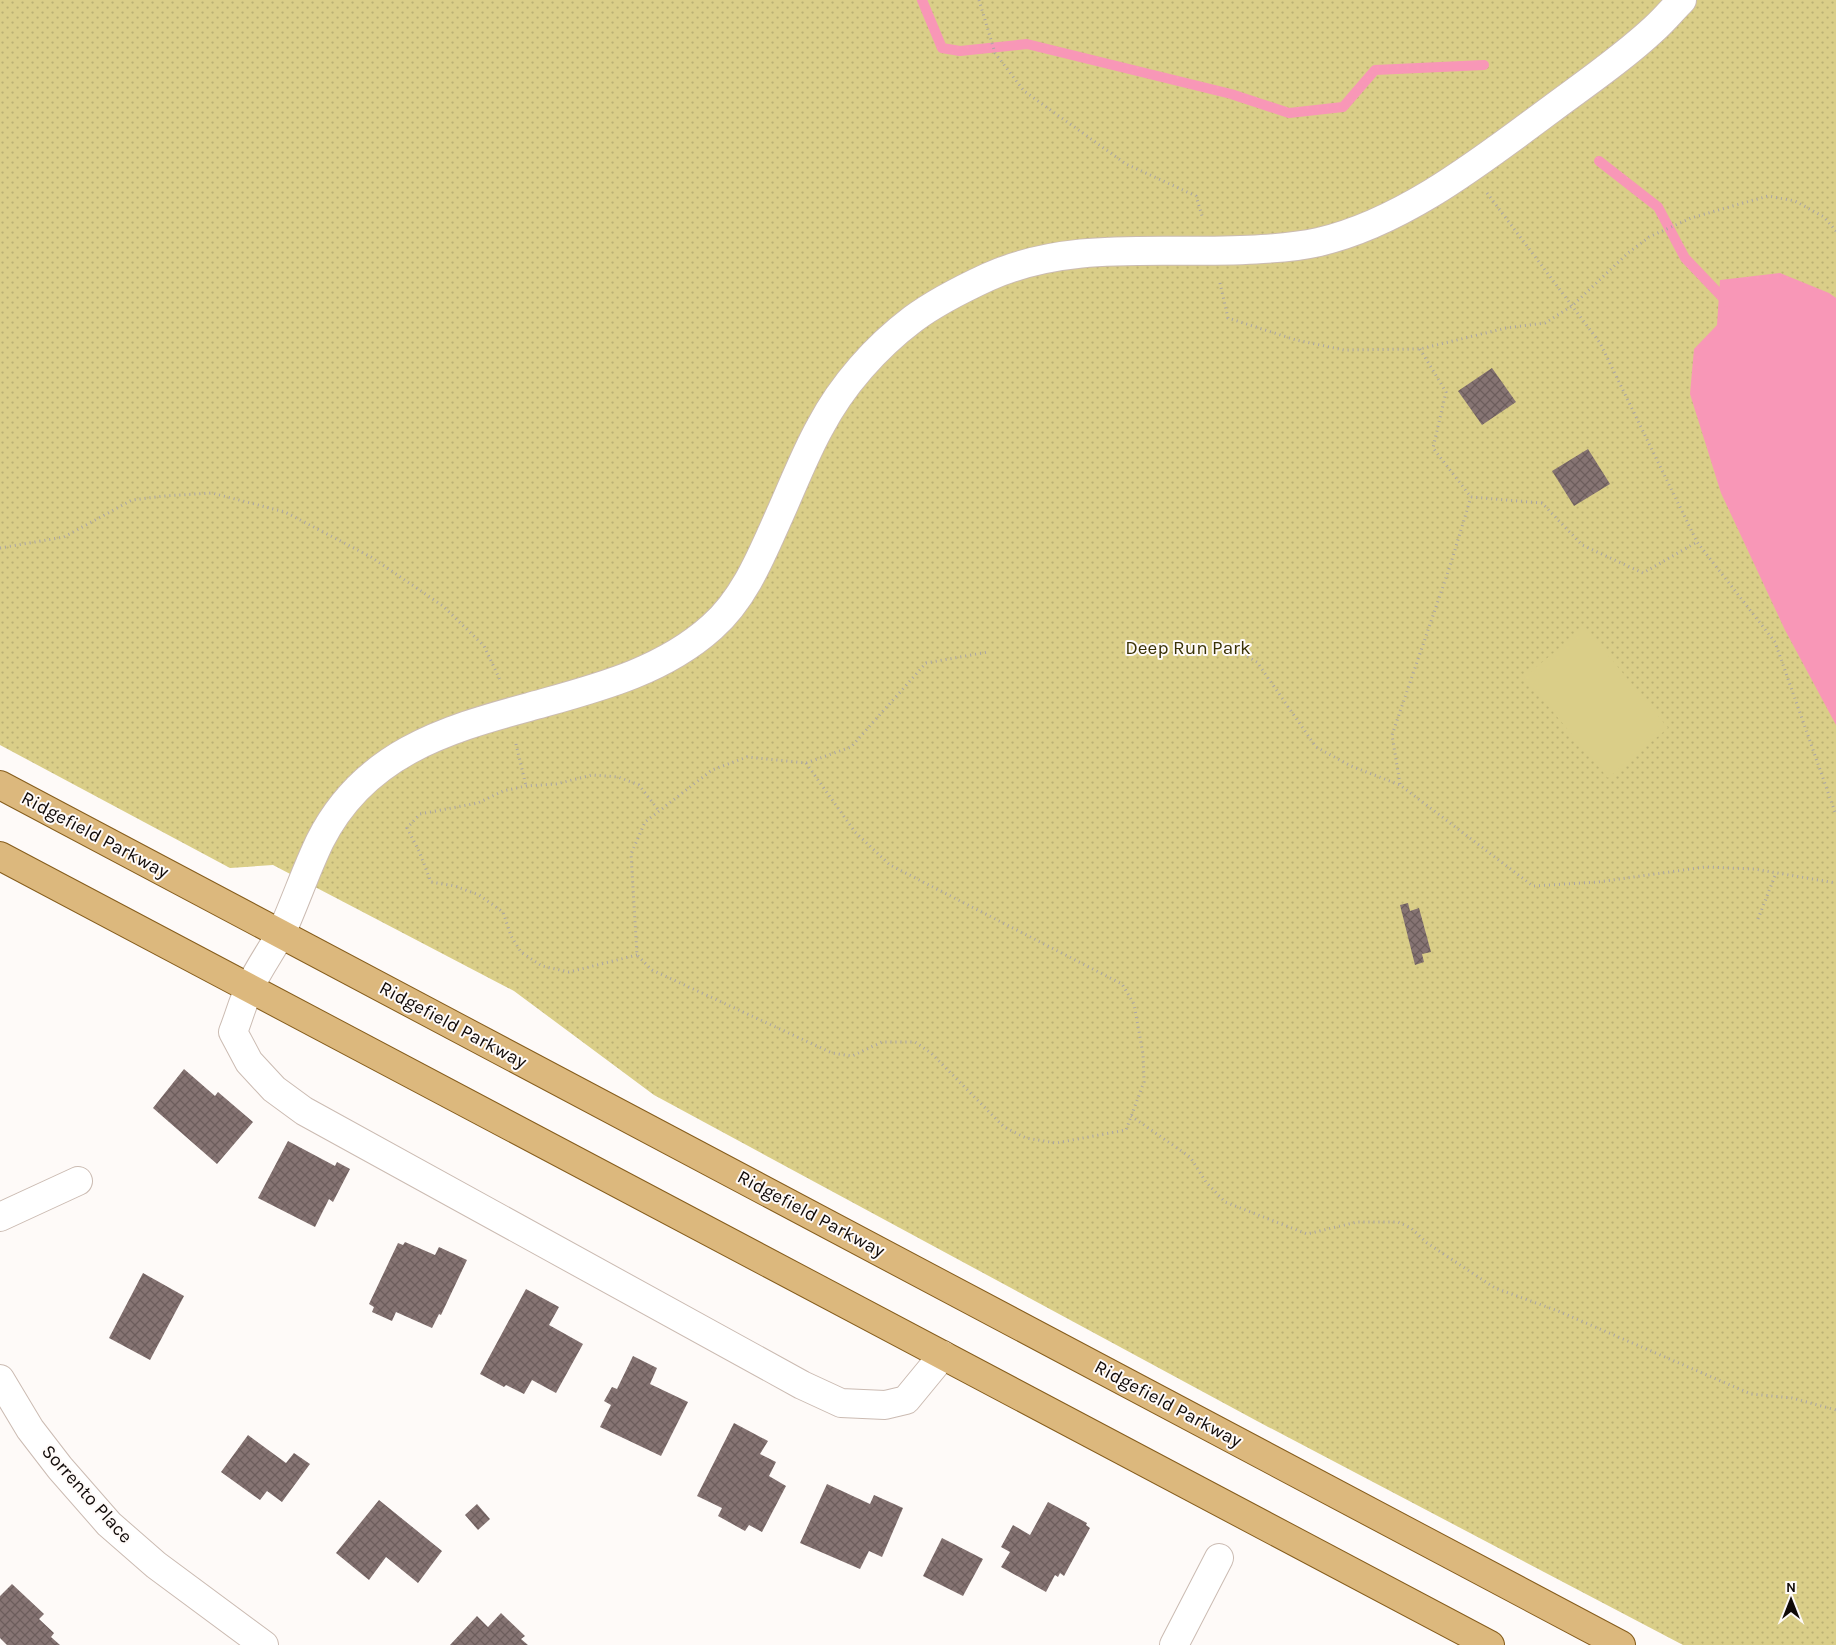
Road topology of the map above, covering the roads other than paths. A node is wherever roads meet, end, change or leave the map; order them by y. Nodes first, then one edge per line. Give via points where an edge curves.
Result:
1 (1682, 0) edge
2 (0, 785) edge
3 (0, 856) edge
4 (280, 934) junction
5 (249, 989) junction
6 (78, 1180) dead end
7 (0, 1217) edge
8 (943, 1355) junction
9 (0, 1380) edge
10 (1220, 1558) dead end
11 (264, 1645) edge
12 (1174, 1645) edge
13 (1490, 1645) edge
14 (1621, 1645) edge

1 - 4 street via 1654,29 1594,77 1468,169 1404,209 1351,232 1316,242 1262,249 1085,252 1048,257 995,274 953,294 913,319 877,351 842,391 820,426 737,601 715,625 688,647 647,669 595,689 444,733 402,753 374,772 346,798 321,839
2 - 4 main road, Ridgefield Parkway
3 - 5 main road
4 - 5 street
4 - 14 main road, Ridgefield Parkway
5 - 8 main road
5 - 8 street via 233,1032 249,1062 274,1089 304,1111 802,1385 841,1403 885,1405 906,1400
6 - 7 street
8 - 13 main road
9 - 11 street, Sorrento Place via 30,1429 109,1524 156,1565
10 - 12 street

